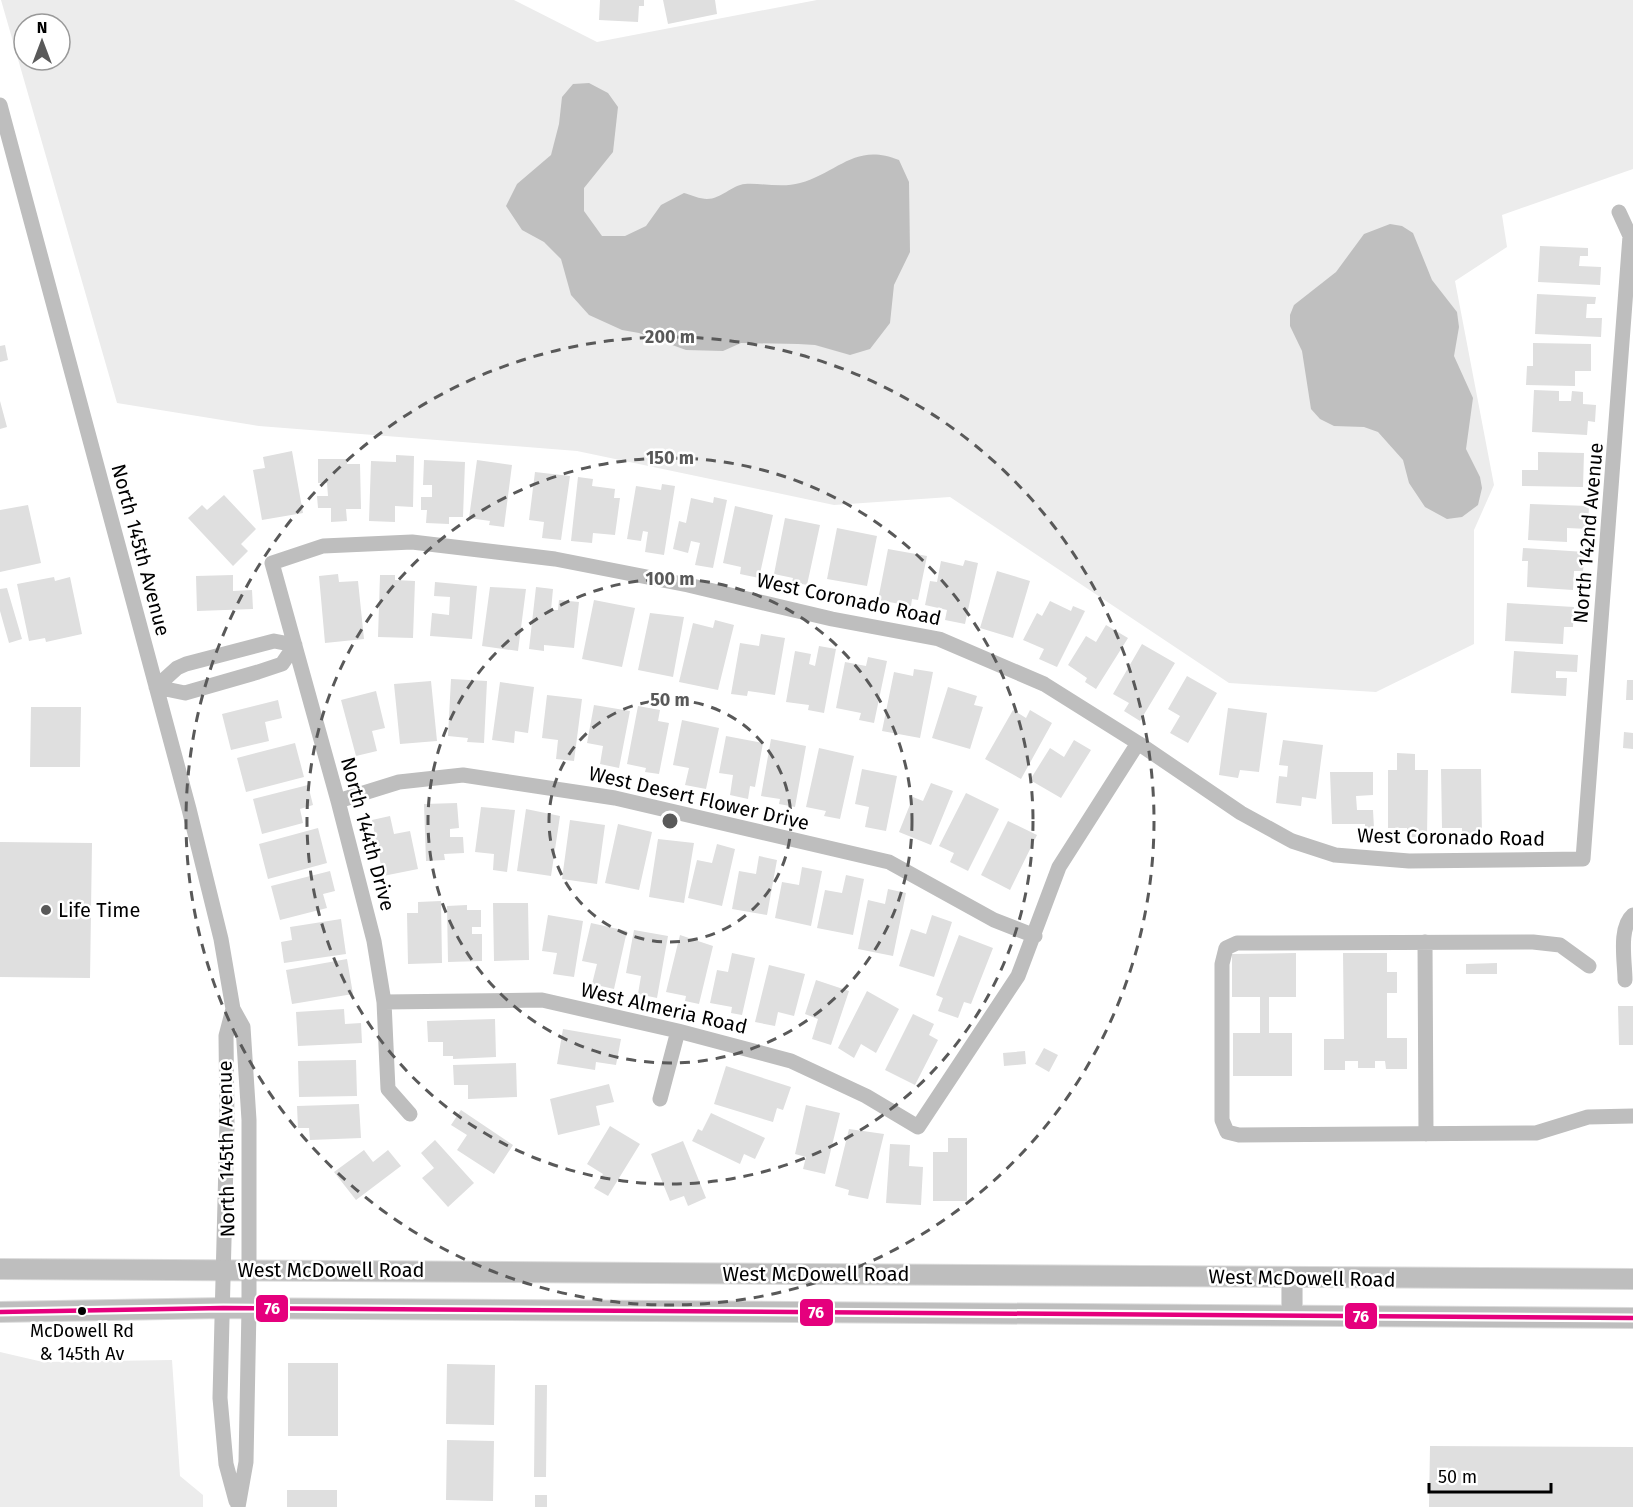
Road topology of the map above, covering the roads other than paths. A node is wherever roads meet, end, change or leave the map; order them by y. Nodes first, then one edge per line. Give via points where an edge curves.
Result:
1 (0, 108) edge
2 (1618, 212) dead end
3 (272, 563) joint
4 (295, 645) junction
5 (235, 650) junction
6 (243, 676) junction
7 (156, 687) junction
8 (1138, 743) junction
9 (339, 801) junction
10 (1583, 859) joint
11 (1633, 915) edge
12 (1035, 936) junction
13 (1425, 942) junction
14 (1589, 966) dead end
15 (1625, 980) dead end
16 (384, 1002) junction
17 (234, 1008) junction
18 (678, 1031) junction
19 (660, 1099) dead end
20 (410, 1114) dead end
21 (1633, 1116) edge
22 (1426, 1134) junction
23 (0, 1269) edge
24 (249, 1269) junction
25 (224, 1270) junction
26 (1292, 1277) junction
27 (1633, 1280) edge
28 (223, 1308) junction
29 (249, 1308) junction
30 (0, 1312) edge
31 (1292, 1314) junction
32 (1633, 1318) edge
33 (238, 1507) edge

1 - 7 street, North 145th Avenue
2 - 10 street, North 142nd Avenue via 1630,236
3 - 4 street, North 144th Drive
3 - 8 street, West Coronado Road via 323,546 412,542 555,559 688,585 939,639 1044,684
4 - 5 street via 274,641
4 - 6 street via 282,664
4 - 9 street, North 144th Drive
5 - 6 street
5 - 7 street via 177,668
6 - 7 street via 185,693
7 - 17 street, North 145th Avenue via 210,892
8 - 10 street, West Coronado Road via 1241,813 1292,841 1335,855 1409,861
8 - 12 street via 1059,867
9 - 12 street, West Desert Flower Drive via 399,782 463,775 615,798 889,862 994,920
9 - 16 street, North 144th Drive via 374,941
11 - 15 street via 1625,929
12 - 18 street, West Almeria Road via 1018,975 918,1127 866,1096 791,1061
13 - 14 street via 1560,945
13 - 22 street
13 - 22 street via 1237,943 1226,948 1222,964 1222,1120 1227,1132 1239,1135
16 - 18 street, West Almeria Road via 542,1000
16 - 20 street, North 144th Drive via 387,1089
17 - 24 street, North 145th Avenue via 243,1027 248,1066
17 - 25 street, North 145th Avenue via 226,1036
18 - 19 street
21 - 22 street via 1588,1117 1536,1133
23 - 25 main road, West McDowell Road
24 - 25 main road, West McDowell Road
24 - 26 main road, West McDowell Road
24 - 29 street, North 145th Avenue
25 - 28 street, North 145th Avenue
26 - 27 main road, West McDowell Road
26 - 31 main road
28 - 29 main road, West McDowell Road
28 - 30 main road, West McDowell Road
28 - 33 street, North 145th Avenue via 220,1398 226,1464
29 - 31 main road, West McDowell Road
29 - 33 street, North 145th Avenue via 246,1462
31 - 32 main road, West McDowell Road

